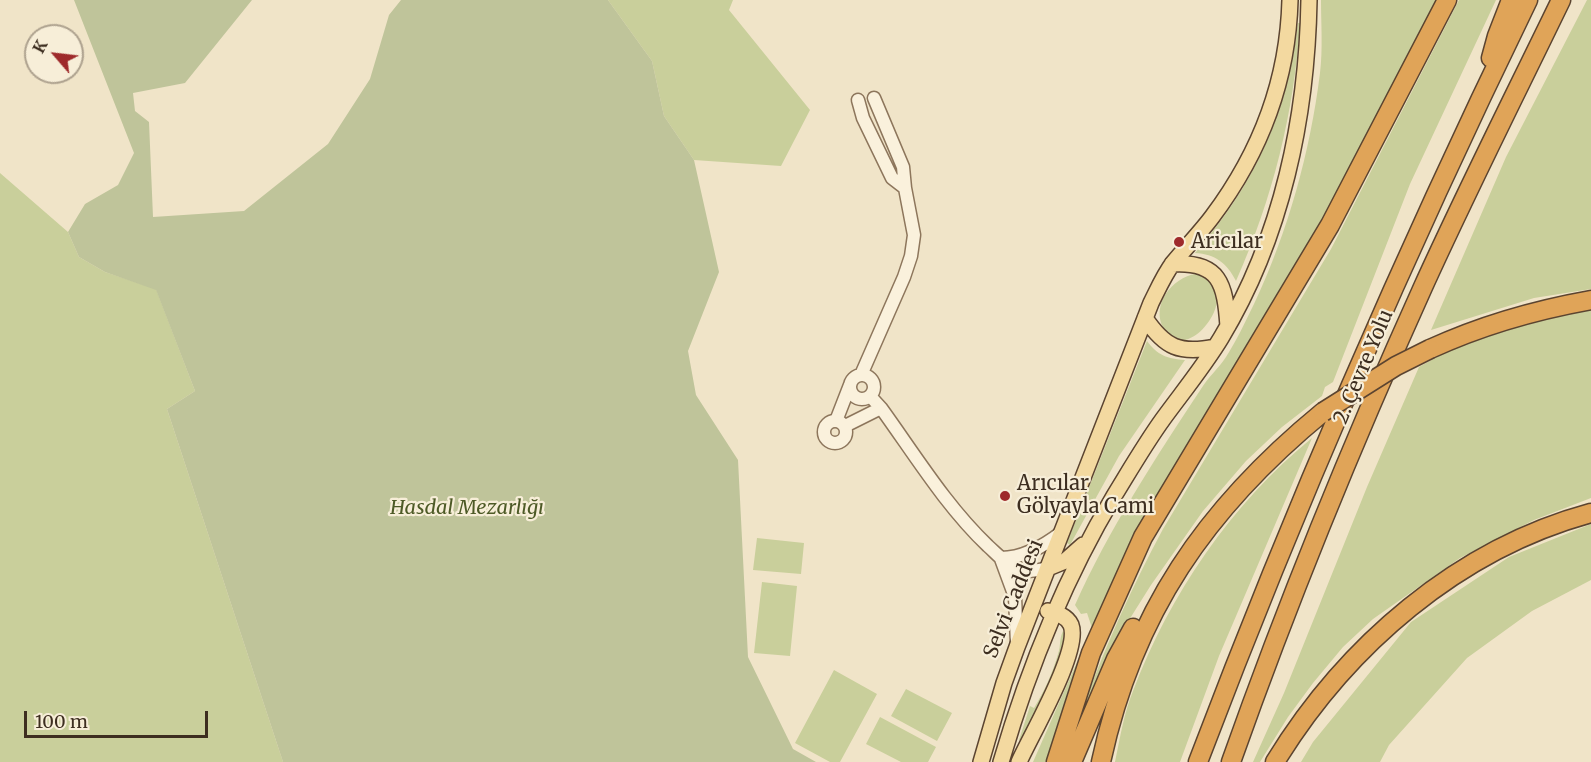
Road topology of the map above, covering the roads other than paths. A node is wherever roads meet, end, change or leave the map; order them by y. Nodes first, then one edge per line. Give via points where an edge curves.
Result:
1 (1290, 0) edge
2 (1309, 0) edge
3 (1447, 0) edge
4 (1511, 0) edge
5 (1528, 0) edge
6 (1561, 0) edge
7 (1485, 90) junction
8 (874, 98) dead end
9 (858, 100) dead end
10 (905, 188) junction
11 (1172, 264) junction
12 (1591, 300) edge
13 (1145, 318) junction
14 (1228, 326) junction
15 (1215, 347) junction
16 (861, 375) junction
17 (850, 385) junction
18 (870, 396) junction
19 (881, 408) junction
20 (1591, 513) edge
21 (1096, 530) junction
22 (1063, 531) junction
23 (1192, 547) junction
24 (1001, 558) junction
25 (1048, 568) junction
26 (1056, 613) junction
27 (1029, 618) junction
28 (1017, 647) junction
29 (981, 762) edge
30 (1001, 762) edge
31 (1019, 762) edge
32 (1056, 762) edge
33 (1072, 762) edge
34 (1101, 762) edge
35 (1198, 762) edge
36 (1231, 762) edge
37 (1275, 762) edge

1 - 11 main road via 1284,62 1266,124 1233,188
2 - 14 main road via 1306,71 1289,170 1262,252
3 - 32 highway via 1330,225 1143,537 1091,653
4 - 7 highway via 1497,36
5 - 7 highway, 2. Çevre Yolu
6 - 36 highway, 2. Çevre Yolu via 1462,203 1379,388 1294,591
7 - 35 highway, 2. Çevre Yolu via 1412,243 1321,450
8 - 10 street via 903,167
9 - 10 street via 892,178
10 - 16 street via 914,235 911,256
11 - 13 main road
11 - 14 main road via 1206,267 1215,275 1223,289
12 - 23 highway, bridge via 1503,320 1396,366 1323,412 1278,451 1220,511
13 - 15 main road via 1162,341 1174,347
13 - 22 main road, Selvi Caddesi
14 - 15 main road
15 - 21 main road via 1143,448
16 - 17 street
16 - 18 street via 874,383
17 - 18 street via 857,399
17 - 19 street via 840,424
18 - 19 street
19 - 24 street via 955,512
20 - 37 highway via 1507,546 1444,582 1413,605 1329,686
21 - 25 main road via 1065,561
21 - 26 main road
22 - 24 street via 1034,551
22 - 25 main road, Selvi Caddesi
23 - 33 highway via 1159,584 1135,624
23 - 34 highway via 1161,597 1133,654
24 - 25 street via 1022,570
24 - 28 street via 1015,597
25 - 27 main road, Selvi Caddesi
26 - 27 main road via 1038,612
26 - 30 main road
26 - 31 main road via 1071,625 1073,641
27 - 28 main road, Selvi Caddesi
28 - 29 main road, Selvi Caddesi

